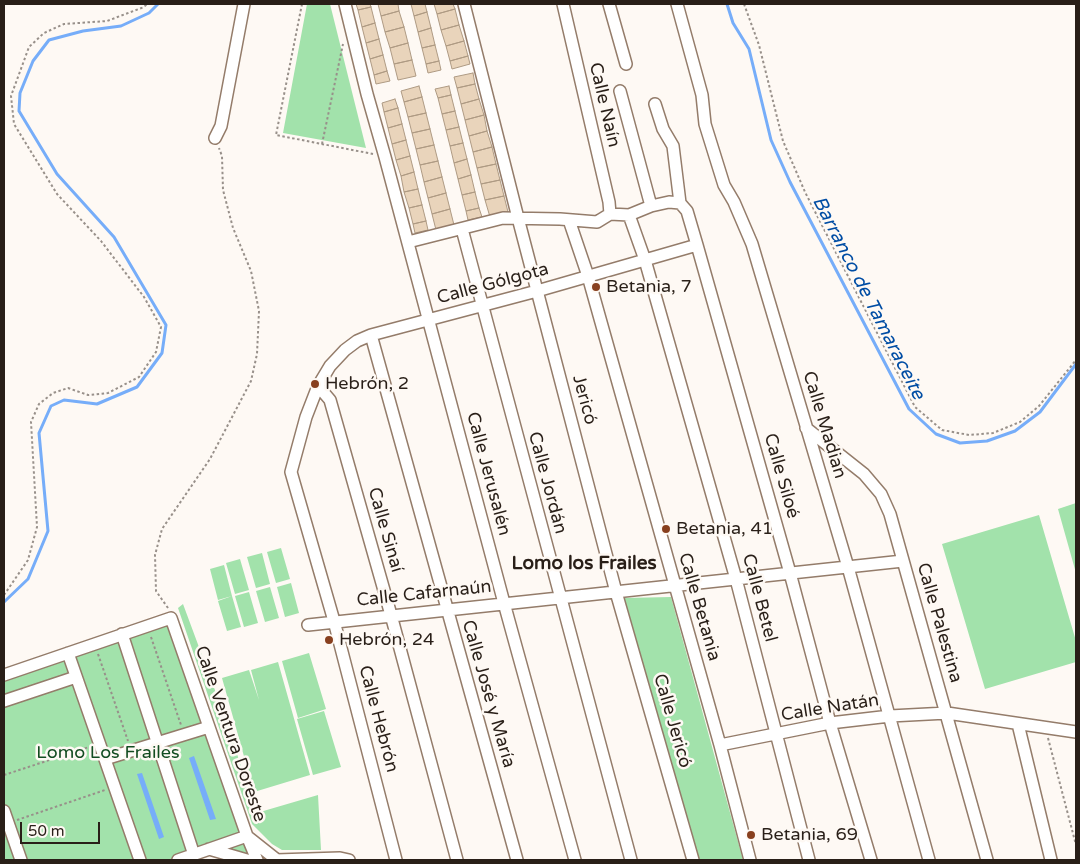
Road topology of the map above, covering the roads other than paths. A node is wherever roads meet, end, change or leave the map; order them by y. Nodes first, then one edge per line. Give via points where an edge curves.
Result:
1 (244, 4) edge
2 (345, 4) edge
3 (464, 4) edge
4 (563, 4) edge
5 (610, 4) edge
6 (677, 4) edge
7 (626, 64) dead end
8 (620, 91) dead end
9 (655, 104) dead end
10 (215, 138) road end
11 (680, 203) junction
12 (651, 206) junction
13 (610, 214) junction
14 (629, 215) junction
15 (518, 218) junction
16 (569, 220) junction
17 (462, 229) junction
18 (408, 242) junction
19 (697, 245) junction
20 (645, 260) junction
21 (588, 276) junction
22 (537, 291) junction
23 (482, 304) junction
24 (428, 319) junction
25 (371, 335) junction
26 (318, 386) junction
27 (806, 428) junction
28 (903, 561) junction
29 (848, 567) junction
30 (790, 573) junction
31 (736, 579) junction
32 (674, 585) junction
33 (616, 592) junction
34 (560, 598) junction
35 (504, 603) junction
36 (446, 610) junction
37 (391, 616) junction
38 (334, 621) junction
39 (308, 625) dead end
40 (122, 634) junction
41 (68, 653) junction
42 (4, 675) edge
43 (76, 677) junction
44 (4, 701) edge
45 (947, 713) junction
46 (890, 716) junction
47 (830, 723) junction
48 (1018, 724) junction
49 (209, 727) junction
50 (1076, 732) edge
51 (777, 734) junction
52 (157, 743) junction
53 (720, 745) junction
54 (105, 759) junction
55 (4, 811) edge
56 (247, 836) junction
57 (210, 850) junction
58 (194, 855) junction
59 (21, 860) edge
60 (140, 860) edge
61 (178, 860) edge
62 (246, 860) edge
63 (257, 860) edge
64 (277, 860) edge
65 (349, 860) edge
66 (396, 860) edge
67 (457, 860) edge
68 (517, 860) edge
69 (575, 860) edge
70 (631, 860) edge
71 (693, 860) edge
72 (750, 860) edge
73 (809, 860) edge
74 (870, 860) edge
75 (929, 860) edge
76 (987, 860) edge
77 (1052, 860) edge

1 - 10 street via 221,126
2 - 18 street, Calle Jerusalén
3 - 15 street, Jericó
4 - 13 street, Calle Naín
5 - 7 street, Calle Naín
6 - 27 street, Calle Madian via 702,95 705,124 724,185 752,244
8 - 12 street
9 - 11 street, Calle Siloé via 673,146
11 - 12 street
11 - 19 street, Calle Siloé via 686,211
12 - 14 street
13 - 14 street
13 - 16 street via 597,222
14 - 20 street, Calle Betel
15 - 16 street
15 - 17 street via 503,218
15 - 22 street, Jericó
16 - 21 street, Calle Betania
17 - 18 street
17 - 23 street, Calle Jordán
18 - 24 street, Calle Jerusalén
19 - 20 street, Calle Gólgota
19 - 30 street, Calle Siloé
20 - 21 street, Calle Gólgota
20 - 31 street, Calle Betel
21 - 22 street, Calle Gólgota
21 - 32 street, Calle Betania
22 - 23 street, Calle Gólgota
22 - 33 street, Jericó
23 - 24 street, Calle Gólgota
23 - 34 street, Calle Jordán
24 - 25 street, Calle Gólgota
24 - 35 street, Calle Jerusalén
25 - 26 street, Calle Gólgota via 345,350
25 - 36 street, Calle José y María
26 - 37 street, Calle Sinaí via 330,400
26 - 38 street, Calle Hebrón via 291,472
27 - 28 street, Calle Palestina via 864,474 881,494
27 - 29 street, Calle Madian
28 - 29 street, Calle Cafarnaún
28 - 45 street, Calle Palestina
29 - 30 street, Calle Cafarnaún
29 - 46 street, Calle Madian
30 - 31 street, Calle Cafarnaún
30 - 47 street, Calle Siloé
31 - 32 street, Calle Cafarnaún
31 - 51 street, Calle Betel
32 - 33 street, Calle Cafarnaún
32 - 53 street, Calle Betania
33 - 34 street, Calle Cafarnaún
33 - 71 street, Calle Jericó
34 - 35 street, Calle Cafarnaún
34 - 70 street, Calle Jordán
35 - 36 street, Calle Cafarnaún
35 - 69 street, Calle Jerusalén
36 - 37 street, Calle Cafarnaún
36 - 68 street, Calle José y María
37 - 38 street, Calle Cafarnaún
37 - 67 street, Calle Sinaí
38 - 39 street, Calle Cafarnaún
38 - 66 street, Calle Hebrón
40 - 41 street
40 - 49 street, Calle Ventura Doreste via 171,618
40 - 52 street
41 - 42 street
41 - 43 street
43 - 44 street
43 - 54 street
45 - 46 street, Calle Natán
45 - 48 street, Calle Natán
45 - 76 street, Calle Palestina
46 - 47 street, Calle Natán
46 - 75 street, Calle Madian
47 - 51 street, Calle Natán
47 - 74 street, Calle Siloé
48 - 50 street, Calle Natán
48 - 77 street
49 - 52 street
49 - 56 street, Calle Ventura Doreste
51 - 53 street, Calle Natán
51 - 73 street, Calle Betel
52 - 54 street
52 - 58 street
53 - 72 street, Calle Betania
54 - 60 street
55 - 59 street
56 - 57 street
56 - 63 street, Calle Ventura Doreste
56 - 64 street
57 - 58 street
57 - 62 street
58 - 61 street
64 - 65 street

